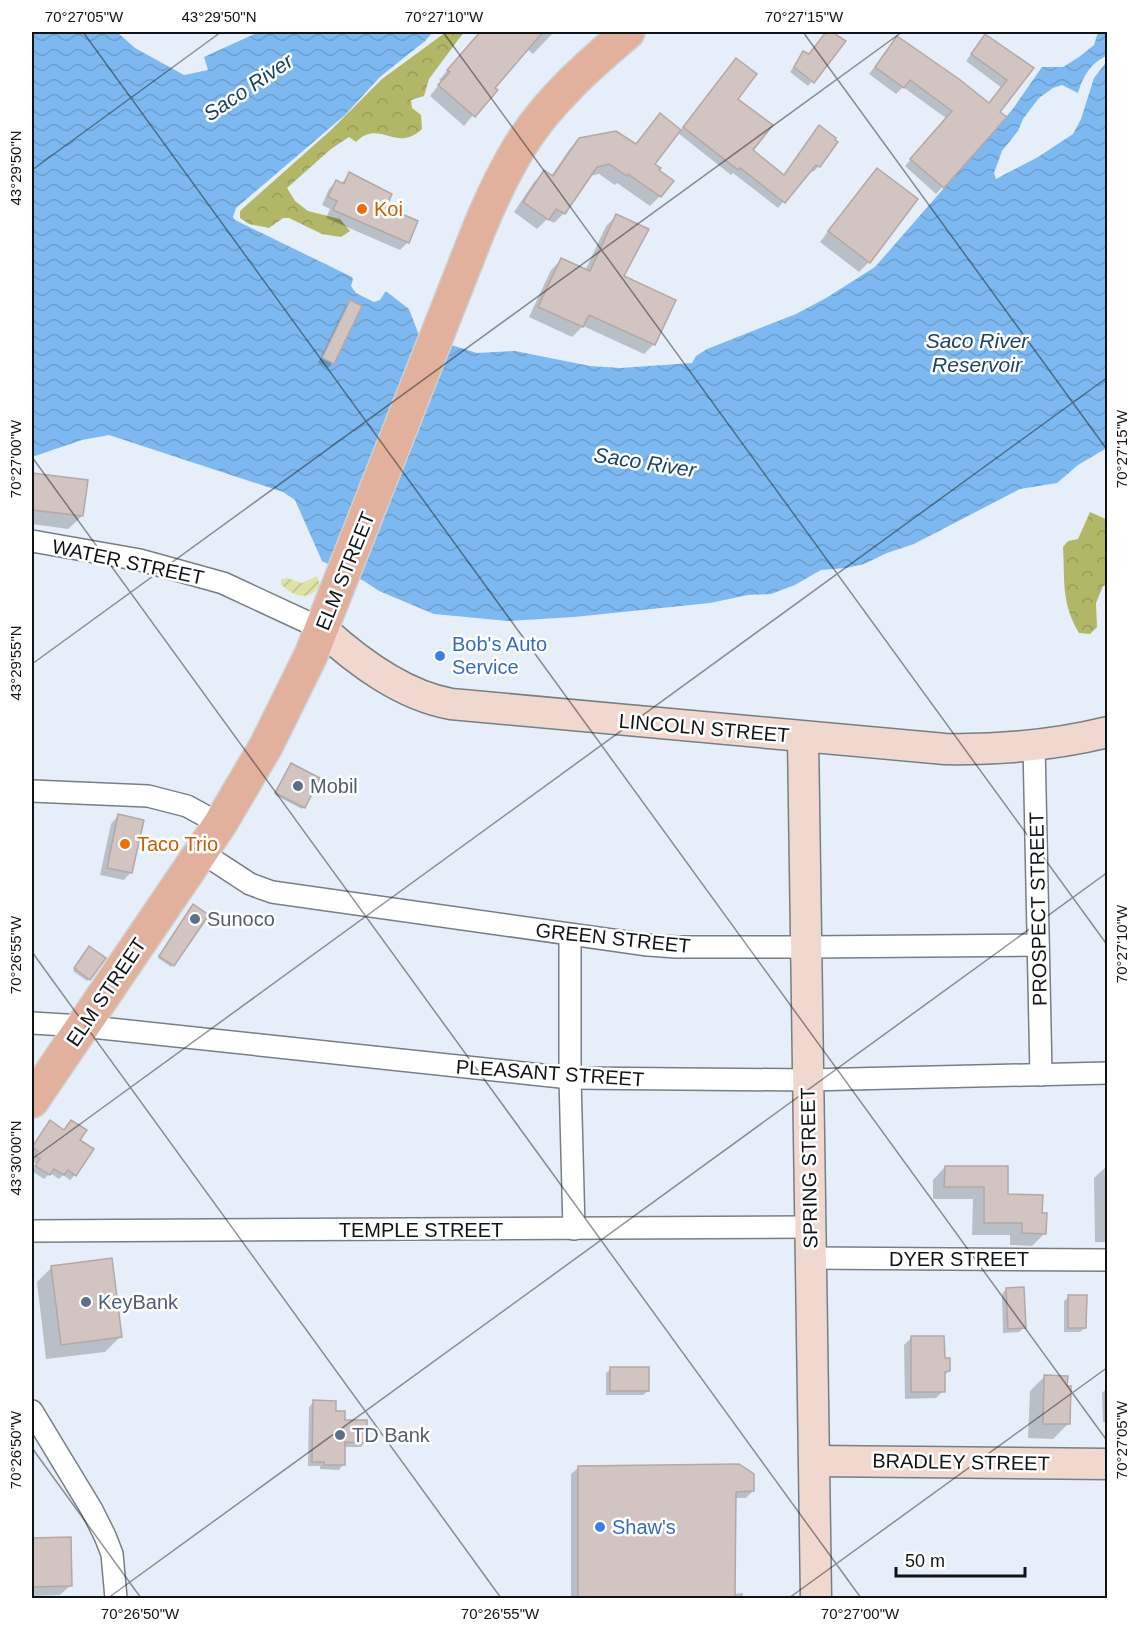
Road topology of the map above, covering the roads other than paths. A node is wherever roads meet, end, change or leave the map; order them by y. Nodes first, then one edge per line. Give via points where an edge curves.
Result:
1 (628, 32) edge
2 (32, 542) edge
3 (322, 629) junction
4 (1107, 732) edge
5 (802, 737) junction
6 (1034, 744) junction
7 (32, 791) edge
8 (220, 824) junction
9 (201, 852) junction
10 (570, 935) junction
11 (1038, 945) junction
12 (807, 947) junction
13 (32, 1023) edge
14 (82, 1026) junction
15 (1107, 1073) edge
16 (1041, 1075) junction
17 (570, 1078) junction
18 (808, 1080) junction
19 (32, 1101) edge
20 (810, 1227) junction
21 (574, 1229) junction
22 (32, 1231) edge
23 (811, 1258) junction
24 (1107, 1260) edge
25 (32, 1411) edge
26 (815, 1461) junction
27 (1107, 1464) edge
28 (116, 1599) edge
29 (816, 1599) edge

1 - 3 main road, ELM STREET via 565,90 522,143 494,194
2 - 3 street, WATER STREET via 140,560 223,583
3 - 5 street, LINCOLN STREET via 343,648 399,685 440,702
3 - 8 main road, ELM STREET via 266,746
4 - 6 street, LINCOLN STREET
5 - 6 street, LINCOLN STREET via 954,749
5 - 12 street, SPRING STREET
6 - 11 street, PROSPECT STREET
7 - 8 street via 148,796 187,806
8 - 9 main road, ELM STREET
9 - 10 street, GREEN STREET via 250,884 272,892
9 - 14 main road, ELM STREET
10 - 12 street, GREEN STREET via 661,946
10 - 17 street
11 - 12 street, GREEN STREET
11 - 16 street, PROSPECT STREET
12 - 18 street, SPRING STREET
13 - 14 street, PLEASANT STREET
14 - 17 street, PLEASANT STREET
14 - 19 main road, ELM STREET
15 - 16 street, PLEASANT STREET
16 - 18 street, PLEASANT STREET
17 - 18 street, PLEASANT STREET
17 - 21 street
18 - 20 street, SPRING STREET
20 - 21 street, TEMPLE STREET
20 - 23 street, SPRING STREET
21 - 22 street, TEMPLE STREET
23 - 24 street, DYER STREET
23 - 26 street, SPRING STREET
25 - 28 street via 105,1536 112,1554
26 - 27 street, BRADLEY STREET
26 - 29 street, SPRING STREET

